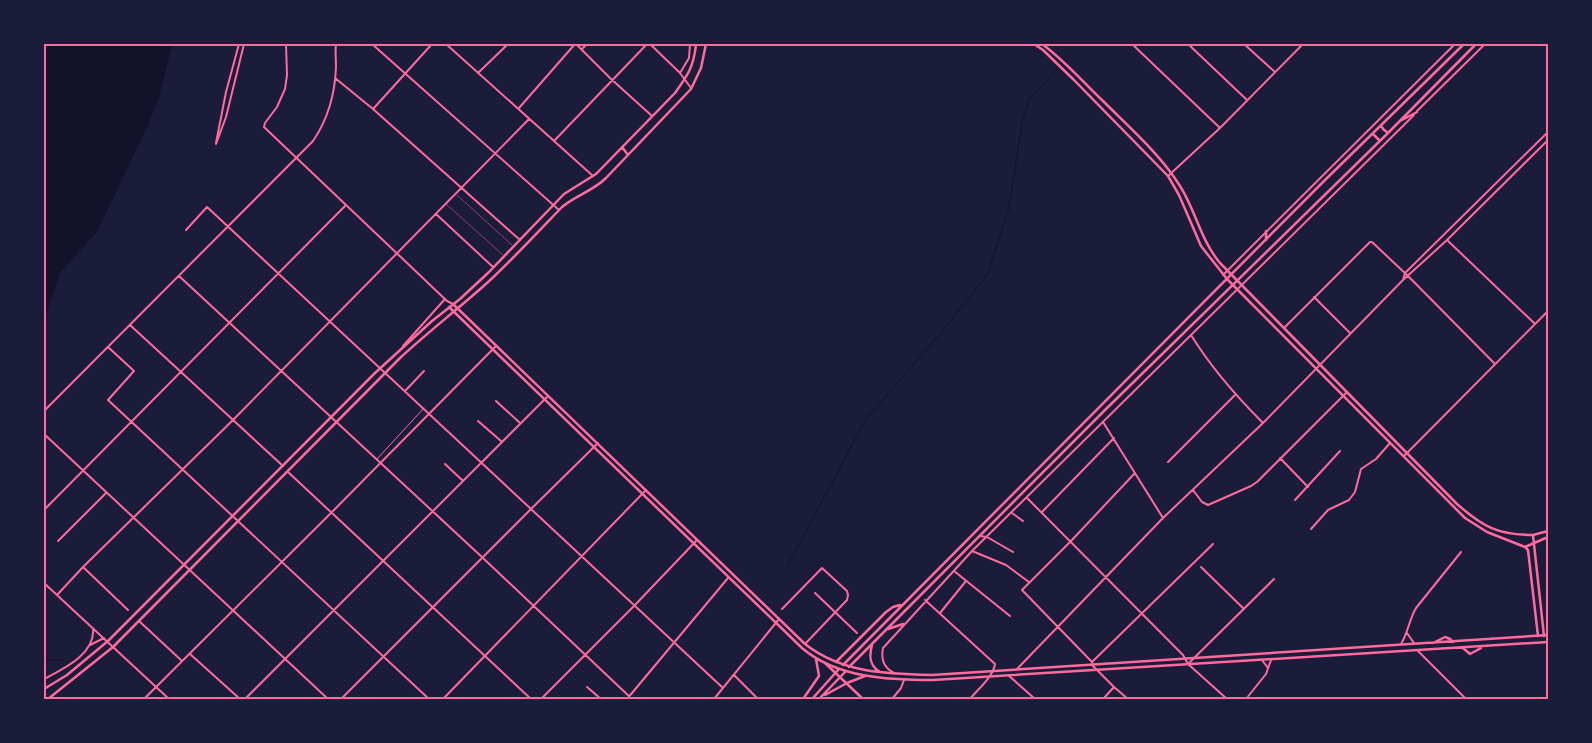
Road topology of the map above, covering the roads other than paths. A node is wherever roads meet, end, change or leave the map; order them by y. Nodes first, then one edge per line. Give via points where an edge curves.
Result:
1 (239, 44) edge
2 (244, 44) edge
3 (286, 44) edge
4 (336, 44) edge
5 (372, 44) edge
6 (432, 44) edge
7 (446, 44) edge
8 (508, 44) edge
9 (575, 44) edge
10 (587, 44) edge
11 (649, 44) edge
12 (690, 44) edge
13 (696, 44) edge
14 (706, 44) edge
15 (1034, 44) edge
16 (1042, 44) edge
17 (1132, 44) edge
18 (1188, 44) edge
19 (1244, 44) edge
20 (1302, 44) edge
21 (1455, 44) edge
22 (1464, 44) edge
23 (1476, 44) edge
24 (1486, 44) edge
25 (1046, 47) junction
26 (582, 50) junction
27 (1043, 50) junction
28 (680, 72) junction
29 (1275, 72) junction
30 (406, 73) junction
31 (478, 73) junction
32 (336, 78) junction
33 (686, 79) junction
34 (612, 80) junction
35 (691, 88) junction
36 (1247, 100) junction
37 (373, 109) junction
38 (519, 109) junction
39 (1417, 112) junction
40 (652, 116) junction
41 (529, 118) junction
42 (1397, 124) junction
43 (1381, 126) junction
44 (1220, 128) junction
45 (1388, 132) junction
46 (1548, 132) edge
47 (1373, 134) junction
48 (1548, 140) edge
49 (554, 141) junction
50 (1380, 141) junction
51 (622, 147) junction
52 (496, 153) junction
53 (628, 155) junction
54 (297, 158) junction
55 (1172, 174) junction
56 (593, 176) junction
57 (1168, 176) junction
58 (462, 188) junction
59 (456, 194) junction
60 (446, 204) junction
61 (553, 204) junction
62 (346, 205) junction
63 (559, 210) junction
64 (436, 214) junction
65 (228, 227) junction
66 (186, 230) dead end
67 (1266, 231) junction
68 (520, 240) junction
69 (1266, 240) junction
70 (1447, 240) junction
71 (514, 246) junction
72 (519, 251) junction
73 (397, 253) junction
74 (504, 256) junction
75 (493, 268) junction
76 (1227, 271) junction
77 (279, 273) junction
78 (1405, 273) junction
79 (1223, 275) junction
80 (1231, 275) junction
81 (179, 276) junction
82 (1408, 276) junction
83 (1227, 279) junction
84 (1403, 280) junction
85 (1237, 281) junction
86 (1233, 285) junction
87 (1242, 285) junction
88 (1238, 290) junction
89 (1314, 297) junction
90 (446, 300) junction
91 (452, 304) junction
92 (449, 307) junction
93 (457, 309) junction
94 (1548, 311) edge
95 (454, 312) junction
96 (330, 322) junction
97 (229, 324) junction
98 (1534, 324) junction
99 (130, 325) junction
100 (1284, 328) junction
101 (1351, 333) junction
102 (1191, 335) junction
103 (496, 346) junction
104 (108, 347) junction
105 (493, 350) junction
106 (399, 351) junction
107 (1321, 364) junction
108 (1495, 364) junction
109 (381, 368) junction
110 (1316, 369) junction
111 (280, 370) junction
112 (424, 371) dead end
113 (180, 372) junction
114 (386, 373) junction
115 (405, 391) junction
116 (1348, 392) junction
117 (1235, 395) junction
118 (548, 396) junction
119 (1344, 396) junction
120 (545, 399) junction
121 (1356, 400) junction
122 (496, 401) dead end
123 (1352, 404) junction
124 (1099, 406) junction
125 (424, 408) junction
126 (1105, 410) junction
127 (44, 411) edge
128 (430, 414) junction
129 (1091, 414) junction
130 (331, 417) junction
131 (233, 420) junction
132 (478, 421) dead end
133 (1095, 421) junction
134 (132, 422) junction
135 (337, 422) junction
136 (1103, 422) junction
137 (520, 423) junction
138 (1264, 423) junction
139 (44, 434) edge
140 (1114, 438) junction
141 (501, 442) junction
142 (1390, 442) junction
143 (598, 444) junction
144 (594, 447) junction
145 (1340, 451) dead end
146 (1408, 453) junction
147 (1404, 456) junction
148 (1280, 458) junction
149 (376, 459) junction
150 (482, 461) junction
151 (1168, 462) dead end
152 (381, 463) junction
153 (445, 464) dead end
154 (283, 466) junction
155 (183, 469) junction
156 (83, 471) junction
157 (288, 472) junction
158 (1135, 473) junction
159 (462, 480) junction
160 (263, 486) junction
161 (1308, 487) junction
162 (646, 490) junction
163 (1193, 490) junction
164 (106, 493) junction
165 (642, 493) junction
166 (254, 495) junction
167 (264, 495) junction
168 (1027, 498) junction
169 (1295, 500) dead end
170 (255, 504) junction
171 (1458, 504) junction
172 (1454, 507) junction
173 (531, 508) junction
174 (44, 510) edge
175 (432, 511) junction
176 (332, 512) junction
177 (1012, 513) junction
178 (1042, 513) junction
179 (233, 516) junction
180 (1163, 518) junction
181 (133, 519) junction
182 (239, 521) junction
183 (1023, 521) dead end
184 (1489, 527) junction
185 (1311, 529) dead end
186 (1548, 531) edge
187 (1486, 532) junction
188 (1533, 535) junction
189 (980, 536) junction
190 (987, 537) junction
191 (1548, 537) edge
192 (697, 540) junction
193 (58, 541) dead end
194 (1071, 541) junction
195 (1534, 542) junction
196 (694, 543) junction
197 (1213, 544) dead end
198 (1525, 547) junction
199 (972, 551) junction
200 (1012, 552) dead end
201 (1461, 552) dead end
202 (582, 556) junction
203 (482, 558) junction
204 (383, 560) junction
205 (283, 562) junction
206 (184, 566) junction
207 (83, 567) junction
208 (1201, 567) dead end
209 (188, 570) junction
210 (954, 571) junction
211 (730, 577) junction
212 (1106, 578) junction
213 (1274, 579) dead end
214 (966, 581) junction
215 (1029, 582) junction
216 (44, 583) edge
217 (815, 593) dead end
218 (57, 595) junction
219 (925, 600) junction
220 (902, 605) junction
221 (533, 606) junction
222 (634, 606) junction
223 (434, 607) junction
224 (334, 609) junction
225 (782, 609) dead end
226 (1244, 609) junction
227 (128, 610) dead end
228 (233, 611) junction
229 (836, 612) junction
230 (940, 614) junction
231 (1141, 614) junction
232 (1010, 616) dead end
233 (780, 619) junction
234 (139, 621) junction
235 (776, 622) junction
236 (903, 624) junction
237 (1056, 626) junction
238 (93, 628) junction
239 (887, 629) junction
240 (857, 633) dead end
241 (1407, 633) junction
242 (1548, 635) edge
243 (1538, 636) junction
244 (1544, 636) junction
245 (104, 638) junction
246 (108, 641) junction
247 (1453, 642) junction
248 (1467, 642) junction
249 (1548, 642) edge
250 (674, 644) junction
251 (805, 644) junction
252 (872, 644) junction
253 (1401, 644) junction
254 (1414, 644) junction
255 (1433, 644) junction
256 (90, 645) junction
257 (113, 647) junction
258 (1482, 647) junction
259 (1463, 648) junction
260 (1451, 649) junction
261 (1418, 651) junction
262 (190, 654) junction
263 (585, 654) junction
264 (384, 656) junction
265 (486, 656) junction
266 (816, 658) junction
267 (1185, 658) junction
268 (1195, 658) junction
269 (284, 659) junction
270 (1272, 659) junction
271 (1262, 660) junction
272 (182, 661) junction
273 (836, 662) junction
274 (1092, 662) junction
275 (825, 663) junction
276 (1188, 664) junction
277 (843, 665) junction
278 (1093, 666) junction
279 (849, 667) junction
280 (1268, 668) junction
281 (839, 669) junction
282 (1015, 670) junction
283 (1097, 670) junction
284 (846, 671) junction
285 (992, 671) junction
286 (836, 673) junction
287 (881, 673) junction
288 (896, 674) junction
289 (734, 675) junction
290 (1008, 675) junction
291 (840, 676) junction
292 (866, 676) junction
293 (989, 676) junction
294 (44, 679) edge
295 (904, 680) junction
296 (847, 683) junction
297 (155, 687) junction
298 (587, 687) dead end
299 (1114, 687) junction
300 (723, 688) junction
301 (45, 689) edge
302 (820, 698) edge
303 (48, 699) edge
304 (144, 699) edge
305 (169, 699) edge
306 (240, 699) edge
307 (245, 699) edge
308 (328, 699) edge
309 (342, 699) edge
310 (429, 699) edge
311 (443, 699) edge
312 (532, 699) edge
313 (540, 699) edge
314 (601, 699) edge
315 (629, 699) edge
316 (714, 699) edge
317 (758, 699) edge
318 (803, 699) edge
319 (812, 699) edge
320 (863, 699) edge
321 (892, 699) edge
322 (970, 699) edge
323 (1035, 699) edge
324 (1103, 699) edge
325 (1128, 699) edge
326 (1227, 699) edge
327 (1246, 699) edge
328 (1466, 699) edge

1 - 2 street via 216,144 226,118
3 - 54 street via 285,89 264,127
4 - 32 street
5 - 30 street
6 - 30 street
7 - 31 street
8 - 31 street
9 - 26 street
9 - 38 street
10 - 26 street
11 - 28 street
11 - 34 street
12 - 28 street via 689,58
13 - 33 main road via 694,61
14 - 35 main road via 701,68
15 - 27 main road
16 - 25 main road
17 - 44 street
18 - 36 street
19 - 29 street
20 - 29 street
21 - 67 street
22 - 43 main road
23 - 42 main road
24 - 39 street
25 - 27 main road
25 - 55 main road via 1134,132
26 - 34 street
27 - 57 main road
28 - 33 street
29 - 36 street
30 - 37 street
30 - 52 street
31 - 38 street
32 - 37 street
32 - 54 street via 324,123
33 - 35 street
33 - 40 main road
34 - 40 street
34 - 49 street
35 - 53 main road
36 - 44 street
37 - 58 street
38 - 41 street
39 - 42 main road
39 - 87 street
40 - 51 main road
41 - 49 street
41 - 52 street
42 - 45 main road
43 - 45 main road
43 - 47 main road
44 - 55 street
45 - 50 main road
46 - 78 street
47 - 50 main road
47 - 69 main road
48 - 70 street
49 - 56 street
50 - 85 main road
51 - 53 main road
51 - 56 main road
52 - 58 street
52 - 61 street
53 - 63 main road via 600,184 573,198
54 - 62 street
54 - 65 street
55 - 57 street
55 - 76 main road via 1186,196 1208,246
56 - 61 main road
57 - 79 main road via 1201,246
58 - 59 street
58 - 68 street
59 - 60 street
59 - 71 lane
60 - 64 street
60 - 74 lane
61 - 63 street
61 - 68 main road
62 - 73 street
62 - 77 street
63 - 72 main road
64 - 73 street
64 - 75 street
65 - 66 street via 208,207
65 - 77 street
65 - 81 street
67 - 69 main road
67 - 76 street
68 - 71 main road
69 - 80 main road
70 - 82 street
70 - 98 street
71 - 72 lane
71 - 74 main road
72 - 93 main road
73 - 90 street
73 - 96 street
74 - 75 main road
75 - 91 main road
76 - 79 street
76 - 80 main road
77 - 96 street
77 - 97 street
78 - 82 street
78 - 84 street
78 - 89 street via 1370,242
79 - 83 main road
80 - 83 main road
80 - 85 main road
81 - 97 street
81 - 99 street
82 - 84 street
82 - 108 street
83 - 86 main road
83 - 124 main road
84 - 101 street
85 - 86 main road
85 - 87 main road
86 - 88 main road
86 - 126 main road
87 - 88 street
87 - 100 main road
88 - 102 street
88 - 110 main road
89 - 100 street
89 - 101 street
90 - 91 street
90 - 92 street
90 - 106 street
91 - 92 main road
91 - 93 main road
92 - 95 main road
92 - 106 main road
93 - 95 main road
93 - 103 main road
94 - 98 street
95 - 105 main road
95 - 114 main road via 430,330
96 - 109 street
96 - 111 street
97 - 111 street
97 - 113 street
98 - 108 street
99 - 104 street
99 - 113 street
100 - 107 main road
101 - 107 street
102 - 117 street
102 - 136 street
103 - 105 street
103 - 118 main road
104 - 127 street
104 - 134 street via 134,371 108,400
105 - 120 main road
105 - 128 street
106 - 109 main road
107 - 110 street
107 - 116 main road
108 - 146 street
109 - 114 street
109 - 130 main road
110 - 119 main road
110 - 138 street
111 - 130 street
111 - 131 street
112 - 115 street
113 - 131 street
113 - 134 street
114 - 115 street
114 - 135 main road
115 - 125 street
116 - 119 street
116 - 121 main road
117 - 138 street
117 - 151 street
118 - 120 street
118 - 143 main road
119 - 123 main road
119 - 148 street
120 - 137 street
120 - 144 main road
121 - 123 main road
121 - 146 main road
122 - 137 street
123 - 142 main road
124 - 126 main road
124 - 129 main road
125 - 128 street
125 - 149 street
126 - 133 main road
128 - 150 street
128 - 152 street
129 - 133 main road
129 - 220 main road
130 - 135 street
130 - 154 main road
131 - 154 street
131 - 155 street
132 - 141 street
133 - 189 main road
134 - 155 street
134 - 156 street
135 - 149 street
135 - 157 main road
136 - 140 street
136 - 168 street
137 - 141 street
138 - 163 street
139 - 156 street
140 - 158 street
140 - 178 street
141 - 150 street
142 - 147 main road
142 - 185 street via 1376,459 1362,469 1356,492 1349,500 1328,510
143 - 144 street
143 - 162 main road
144 - 165 main road
144 - 173 street
145 - 161 street
146 - 147 street
146 - 171 main road
147 - 172 main road
148 - 161 street
148 - 163 street via 1251,486 1208,505
149 - 152 street
150 - 159 street
150 - 173 street
152 - 175 street
152 - 176 street
153 - 159 street
154 - 160 main road
155 - 179 street
155 - 181 street
156 - 164 street
156 - 174 street
157 - 167 main road
157 - 176 street
158 - 180 street
158 - 194 street
159 - 175 street
160 - 166 main road
160 - 167 main road
161 - 169 street
162 - 165 street
162 - 192 main road
163 - 180 street
164 - 181 street
164 - 193 street
165 - 196 main road
165 - 202 street
166 - 170 main road
166 - 179 main road
167 - 170 main road
168 - 177 street
168 - 178 street
170 - 182 main road
171 - 172 main road
171 - 184 main road
172 - 187 main road
173 - 202 street
173 - 203 street
175 - 203 street
175 - 204 street
176 - 204 street
176 - 205 street
177 - 183 street
177 - 190 street
178 - 194 street
179 - 182 street
179 - 206 main road
180 - 212 street
181 - 206 street
181 - 207 street
182 - 205 street
182 - 209 main road
184 - 187 main road
184 - 188 main road via 1513,535
186 - 188 main road
187 - 198 main road
188 - 195 main road
189 - 190 street
189 - 239 main road
190 - 199 street
190 - 200 street
191 - 195 main road
192 - 196 street
192 - 233 main road
194 - 212 street
194 - 215 street
195 - 198 main road
195 - 244 main road
196 - 211 main road
196 - 222 street
197 - 231 street
198 - 243 main road via 1530,554
199 - 210 street
199 - 215 street via 1006,565
201 - 241 street via 1416,608
202 - 221 street
202 - 222 street
203 - 221 street
203 - 223 street
204 - 223 street
204 - 224 street
205 - 224 street
205 - 228 street
206 - 209 street
206 - 246 main road
207 - 218 street
207 - 227 street
208 - 226 street
209 - 228 street
209 - 234 main road
210 - 214 street
210 - 219 street
211 - 235 main road
211 - 250 street
212 - 231 street
212 - 237 street
213 - 226 street
214 - 230 street
214 - 232 street
215 - 237 street via 1022,592
216 - 218 street
217 - 229 street
218 - 238 street
219 - 230 street
219 - 236 street
220 - 273 main road via 886,612
220 - 277 main road
221 - 263 street
221 - 265 street
222 - 250 street
222 - 263 street
223 - 264 street
223 - 265 street
224 - 264 street
224 - 269 street
225 - 229 street via 822,568 847,591 847,600
226 - 268 street
228 - 262 street
228 - 269 street
229 - 240 street
229 - 251 street
230 - 285 street via 994,662
231 - 267 street
231 - 274 street
233 - 235 street
233 - 251 main road
234 - 257 main road
234 - 272 street
235 - 266 main road
235 - 289 street
236 - 239 main road
236 - 288 street via 883,648 886,668
237 - 274 street
237 - 282 street
238 - 245 street
238 - 256 street
239 - 252 main road
241 - 253 street
241 - 254 street
242 - 244 main road
243 - 244 main road
243 - 248 main road
245 - 246 street
245 - 256 street
246 - 257 street
246 - 301 main road
247 - 248 main road
247 - 255 main road
247 - 255 main road via 1445,637
247 - 260 main road
248 - 259 main road
249 - 258 main road
250 - 300 street
250 - 315 street
251 - 273 main road
252 - 279 main road
252 - 287 main road via 870,661
253 - 254 main road
253 - 268 main road
254 - 255 main road
256 - 294 street via 73,661
257 - 297 street
257 - 303 main road
258 - 259 main road
258 - 259 main road via 1470,654
259 - 260 main road
260 - 261 main road
261 - 270 main road
261 - 328 street
262 - 272 street
262 - 306 street
263 - 313 street
263 - 315 street
264 - 309 street
264 - 310 street
265 - 311 street
265 - 312 street
266 - 275 main road
266 - 318 main road via 819,676
267 - 268 main road
267 - 276 street
267 - 278 main road
268 - 276 street
269 - 307 street
269 - 308 street
270 - 271 main road
270 - 280 street
271 - 276 main road
271 - 280 street
272 - 297 street
273 - 277 main road
274 - 278 street
275 - 281 main road
275 - 286 main road
276 - 283 main road
276 - 326 street
277 - 279 main road
277 - 281 main road
278 - 282 main road
278 - 283 street
279 - 284 main road
279 - 287 main road
280 - 327 street
281 - 284 main road
281 - 286 main road
282 - 285 main road
283 - 290 main road
283 - 299 street
284 - 291 main road
284 - 292 main road
285 - 288 main road
285 - 293 street
286 - 291 main road
286 - 319 main road
287 - 288 main road
289 - 300 street
289 - 317 street
290 - 293 main road
290 - 323 street
291 - 296 main road
291 - 302 main road
292 - 295 main road
292 - 296 main road
293 - 295 main road
293 - 322 street
295 - 321 street
296 - 302 main road
296 - 320 main road
297 - 304 street
297 - 305 street
298 - 314 street
299 - 324 street
299 - 325 street
300 - 316 street

